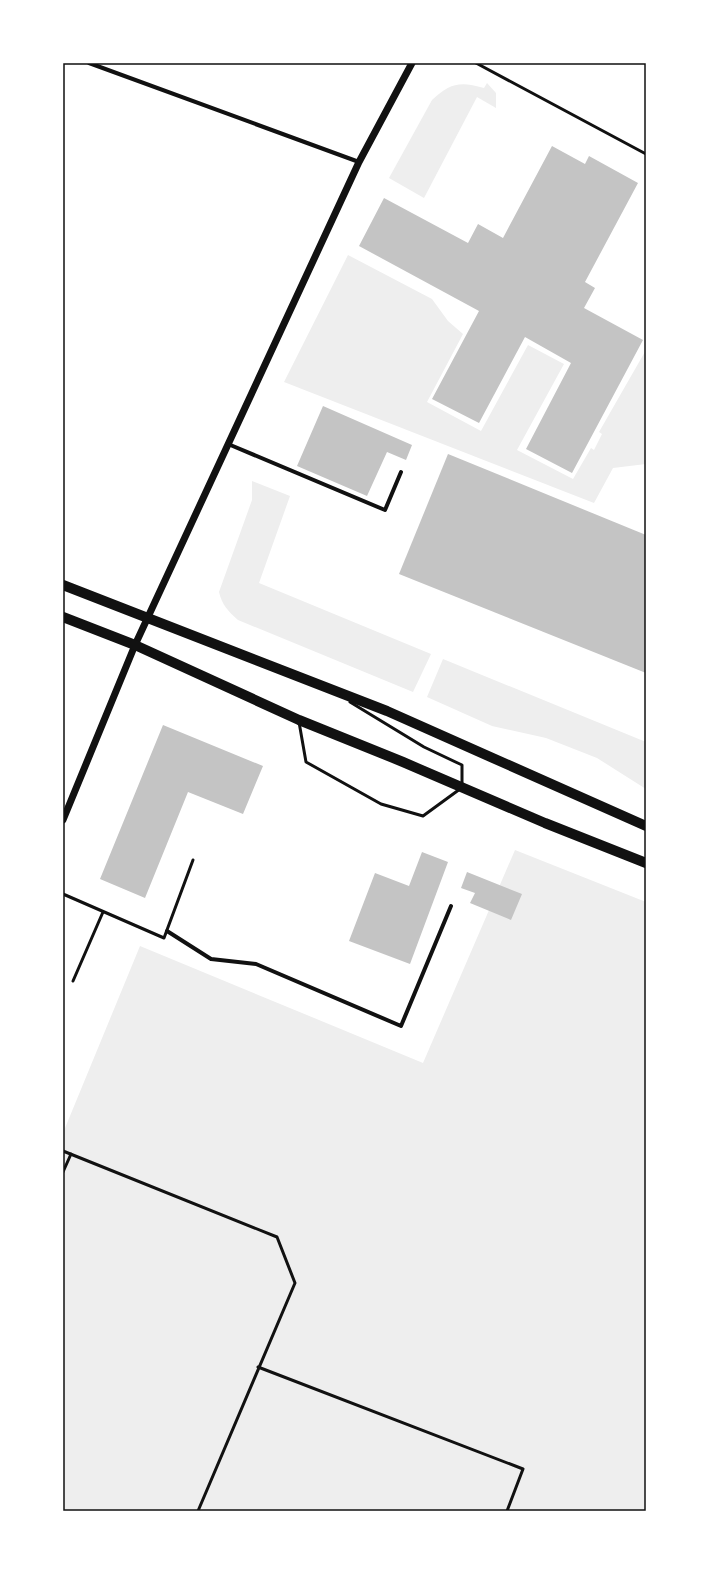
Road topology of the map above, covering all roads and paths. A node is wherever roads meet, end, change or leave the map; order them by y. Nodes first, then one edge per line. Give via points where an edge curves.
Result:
1 (89, 63) edge
2 (412, 63) edge
3 (476, 63) edge
4 (646, 154) edge
5 (359, 162) junction
6 (228, 444) junction
7 (401, 472) dead end
8 (63, 585) edge
9 (63, 617) edge
10 (148, 617) junction
11 (135, 645) junction
12 (328, 688) junction
13 (299, 720) junction
14 (462, 788) junction
15 (63, 820) edge
16 (646, 826) edge
17 (193, 860) dead end
18 (646, 863) edge
19 (63, 894) edge
20 (451, 906) dead end
21 (103, 912) junction
22 (167, 930) junction
23 (73, 981) dead end
24 (63, 1151) edge
25 (71, 1154) junction
26 (63, 1172) edge
27 (258, 1367) junction
28 (198, 1511) edge
29 (507, 1511) edge

1 - 5 street
2 - 5 street
3 - 4 lane
5 - 6 street
6 - 7 street via 385,510
6 - 10 street
8 - 10 main road
9 - 11 main road
10 - 11 street
10 - 12 main road
11 - 13 main road
11 - 15 street
12 - 14 lane via 424,747 462,765
12 - 16 main road via 387,711
13 - 14 main road
13 - 14 lane via 306,762 380,804 423,816
14 - 18 main road
17 - 22 lane
19 - 21 lane
20 - 22 street via 401,1026 256,964 211,959
21 - 22 lane via 164,938
21 - 23 lane
24 - 25 lane
25 - 26 lane
25 - 27 lane via 277,1237 295,1283
27 - 28 lane
27 - 29 lane via 523,1469

